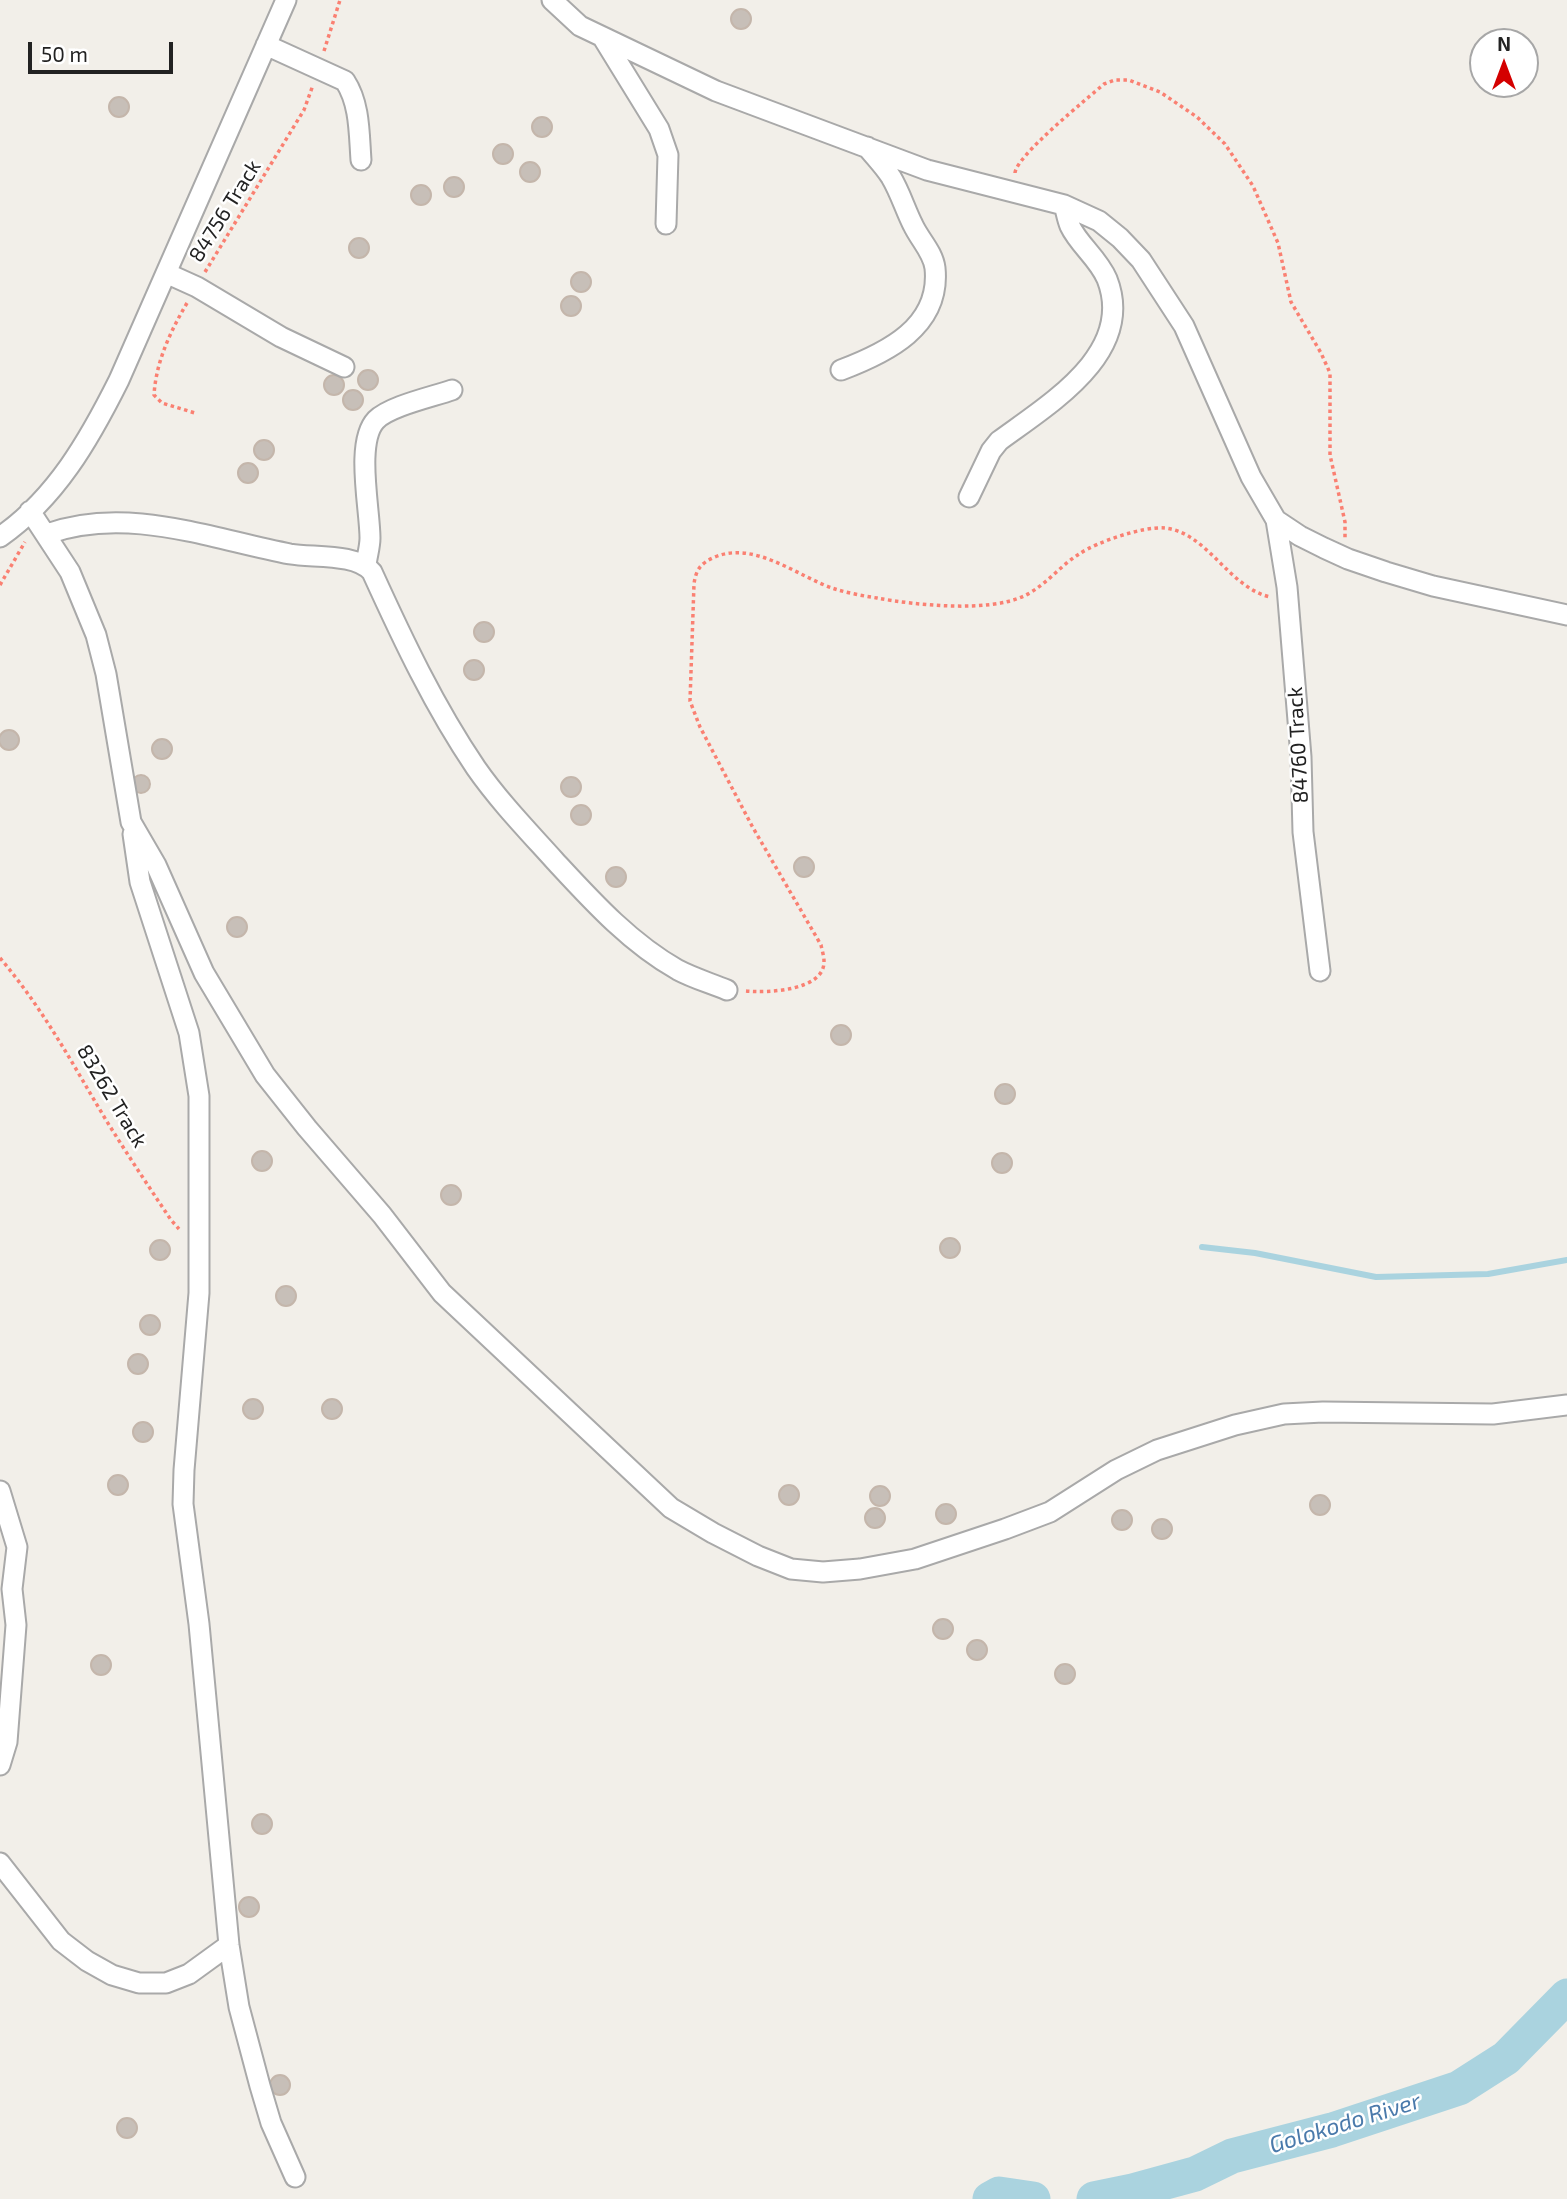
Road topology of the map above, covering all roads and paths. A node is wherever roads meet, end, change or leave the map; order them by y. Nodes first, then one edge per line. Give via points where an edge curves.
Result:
1 (286, 0) edge
2 (340, 0) edge
3 (552, 0) edge
4 (603, 37) junction
5 (266, 45) junction
6 (319, 68) junction
7 (866, 146) junction
8 (361, 160) dead end
9 (1015, 193) junction
10 (1065, 205) junction
11 (666, 223) dead end
12 (166, 273) junction
13 (197, 288) junction
14 (344, 367) dead end
15 (841, 370) dead end
16 (452, 390) dead end
17 (195, 413) dead end
18 (968, 497) dead end
19 (1276, 520) junction
20 (38, 521) junction
21 (0, 537) edge
22 (1348, 559) junction
23 (366, 565) junction
24 (0, 585) edge
25 (1287, 587) junction
26 (1567, 615) edge
27 (131, 822) junction
28 (0, 958) edge
29 (1320, 971) dead end
30 (727, 990) joint
31 (197, 1249) junction
32 (1567, 1405) edge
33 (0, 1491) edge
34 (0, 1765) edge
35 (0, 1863) edge
36 (229, 1945) junction
37 (295, 2177) dead end

1 - 5 street
2 - 6 path, 84756 Track
3 - 4 street via 580,26
4 - 7 street via 716,91
4 - 11 street via 664,142 669,175
5 - 6 street
5 - 12 street
6 - 8 street via 345,81 352,92
6 - 13 path, 84756 Track via 304,110
7 - 9 street via 927,170
7 - 15 street via 890,176 931,255 934,290 927,309 905,339 876,357
9 - 10 street
9 - 22 path via 1015,168 1026,154 1097,90 1115,80 1129,80 1160,92 1225,144 1253,186 1278,243 1291,302 1330,373 1330,455
10 - 18 street via 1069,224 1107,279 1112,323 1093,361 1071,385 999,441
10 - 19 street via 1099,221 1120,238 1159,286 1184,326 1251,477
12 - 13 street
12 - 20 street via 94,430
13 - 14 street
13 - 17 path, 84756 Track via 161,358 154,395 162,403
16 - 23 street via 391,411 376,421 369,433
19 - 22 street
19 - 25 street, 84760 Track
20 - 21 street
20 - 23 street via 69,527 152,525
20 - 24 path
20 - 27 street via 70,572 96,635
22 - 26 street via 1433,586
23 - 30 street via 441,712 478,770 521,823 582,891 651,953 679,971
25 - 29 street, 84760 Track via 1302,822
25 - 30 path via 1271,597 1262,595 1187,535 1165,528 1139,530 1080,553 1024,596 1003,602 922,605 833,588 755,555 723,554 704,562 694,584 690,701 752,826 821,944 825,962 821,975 803,986 767,993
27 - 31 street via 140,883 189,1033 195,1065 199,1096
27 - 32 street via 156,865 204,973 265,1075 442,1293 671,1508 758,1556 791,1569 823,1572 915,1559 1050,1512 1157,1450 1284,1415 1493,1414
28 - 31 path, 83262 Track via 55,1032 171,1220
31 - 36 street via 199,1293 183,1504 200,1624
33 - 34 street via 17,1547 7,1742
35 - 36 street via 61,1941 112,1975 139,1983 166,1983 189,1974
36 - 37 street via 239,2007 260,2086

